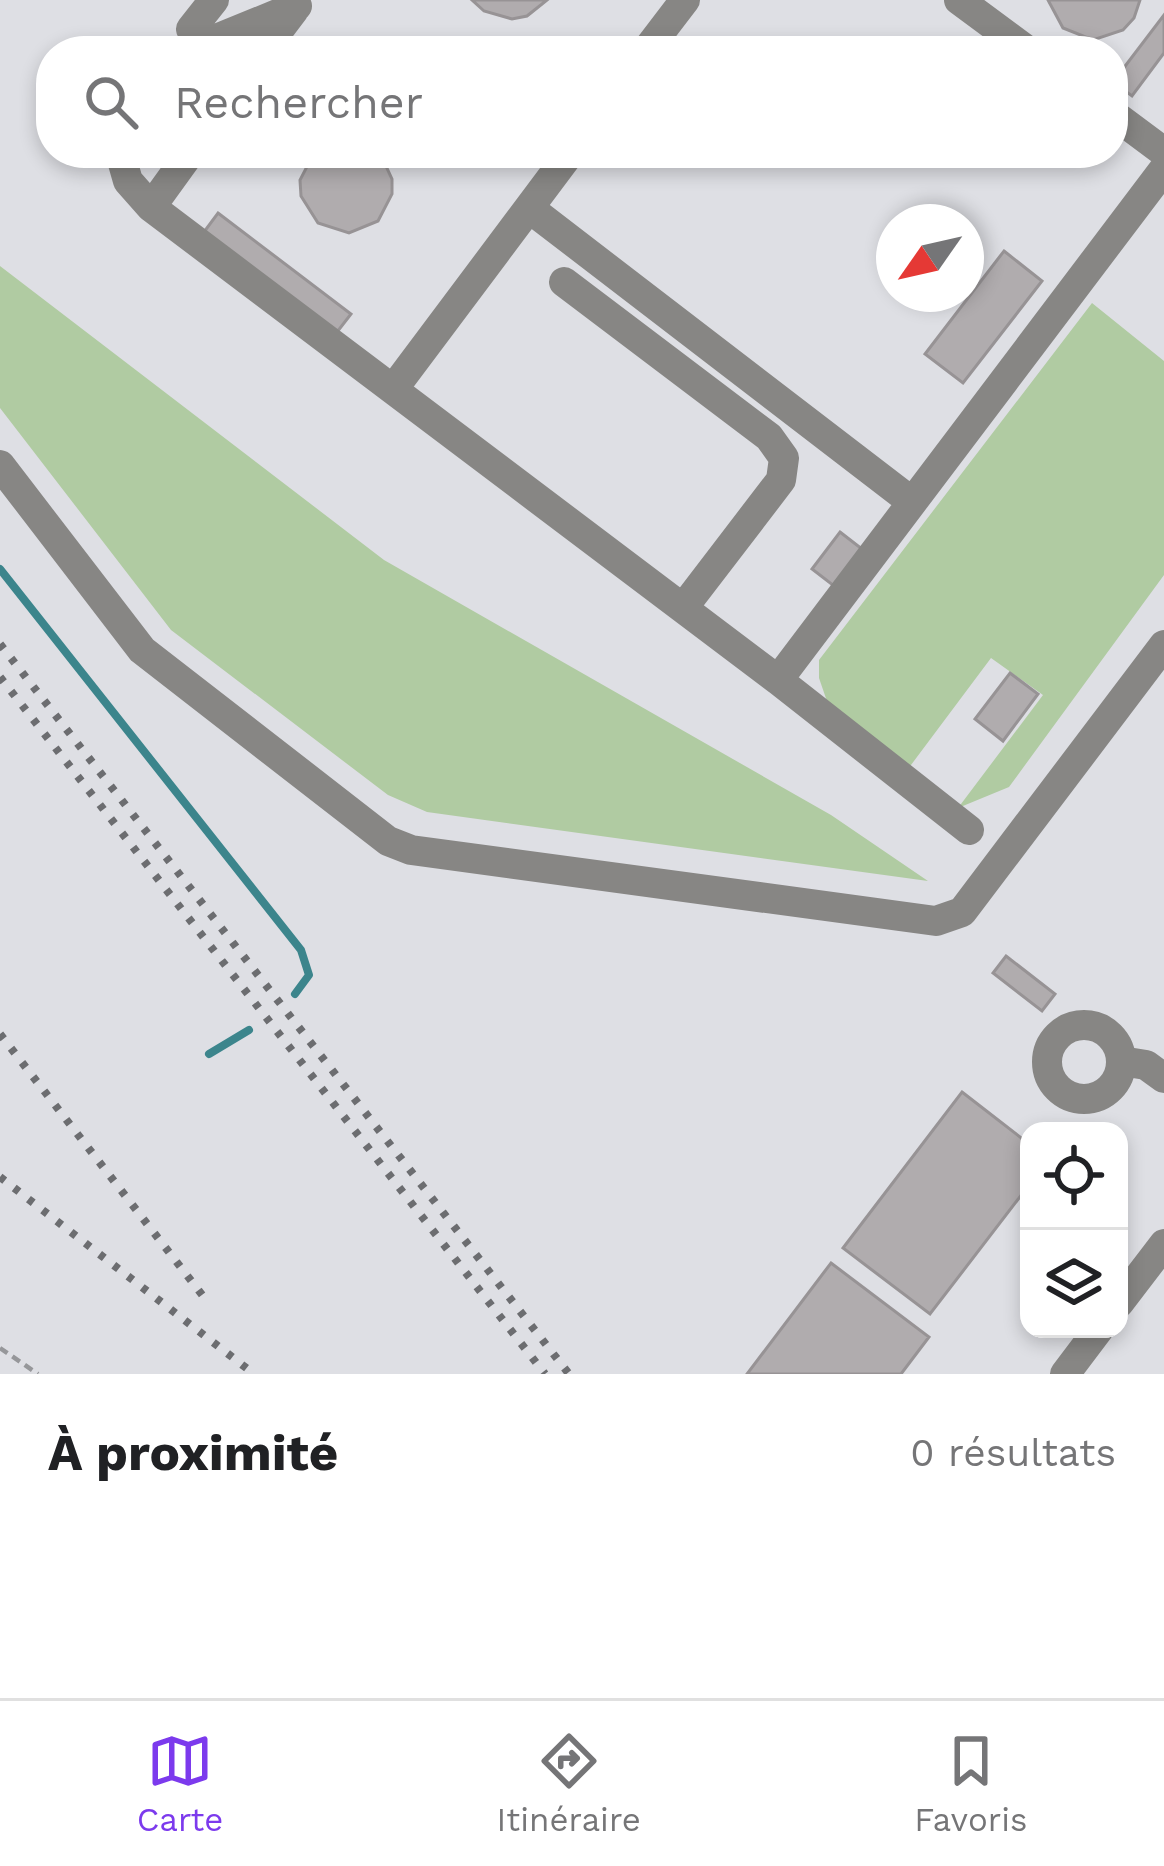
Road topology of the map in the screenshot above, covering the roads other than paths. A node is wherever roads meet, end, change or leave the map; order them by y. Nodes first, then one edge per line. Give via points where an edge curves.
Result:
1 (214, 0) edge
2 (266, 0) edge
3 (685, 0) edge
4 (959, 0) edge
5 (299, 3) edge
6 (189, 36) edge
7 (199, 36) edge
8 (206, 36) edge
9 (273, 36) edge
10 (657, 36) edge
11 (1008, 36) edge
12 (1128, 125) edge
13 (1164, 152) edge
14 (124, 168) edge
15 (179, 168) edge
16 (558, 168) edge
17 (1164, 169) edge
18 (151, 207) junction
19 (529, 208) junction
20 (564, 282) dead end
21 (394, 388) junction
22 (0, 465) edge
23 (913, 502) junction
24 (683, 608) junction
25 (1164, 645) edge
26 (778, 680) junction
27 (969, 830) dead end
28 (1121, 1061) dead end
29 (1164, 1078) edge
30 (1164, 1244) edge
31 (1128, 1291) edge
32 (1092, 1338) edge
33 (1065, 1374) edge

1 - 6 lane
2 - 7 lane
3 - 10 lane
4 - 11 lane
5 - 8 lane
5 - 9 lane
12 - 13 lane
14 - 18 lane
15 - 18 lane
16 - 19 lane
17 - 23 lane
18 - 21 lane
19 - 21 lane
19 - 23 lane
20 - 24 lane via 769,437 784,458 781,480
21 - 24 lane
22 - 25 lane via 142,650 388,841 411,850 936,921 962,912
23 - 26 lane
24 - 26 lane
26 - 27 lane
28 - 29 lane
30 - 31 lane
32 - 33 lane

